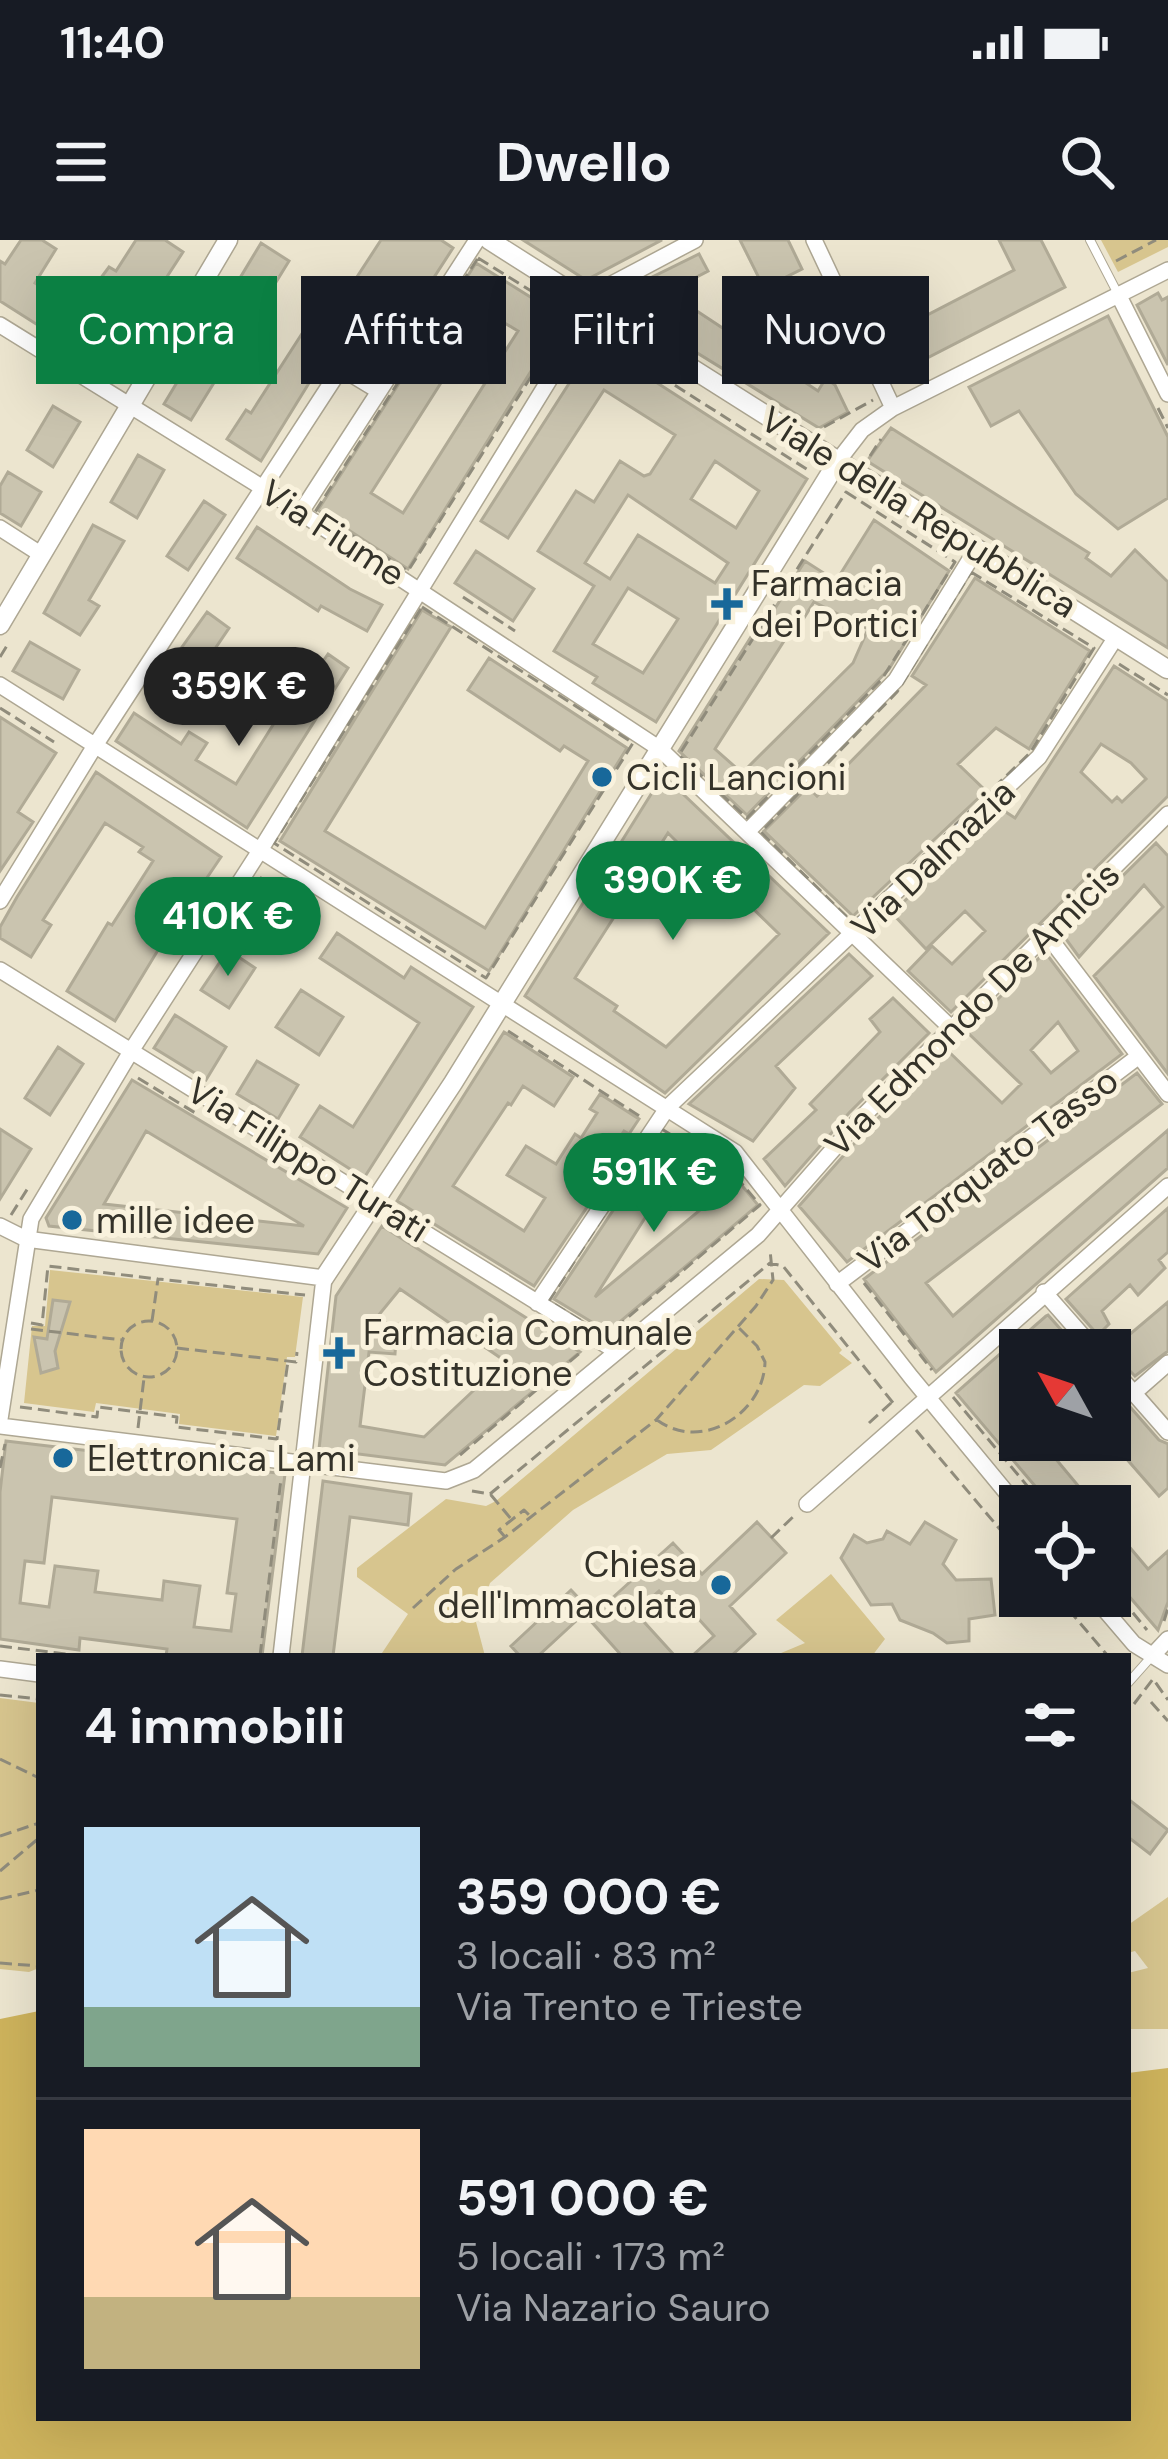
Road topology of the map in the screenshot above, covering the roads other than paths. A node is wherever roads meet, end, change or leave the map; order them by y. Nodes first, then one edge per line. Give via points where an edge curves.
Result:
1 (227, 240) edge
2 (477, 240) edge
3 (489, 240) edge
4 (695, 240) edge
5 (814, 240) edge
6 (1090, 240) edge
7 (1168, 270) edge
8 (545, 276) edge
9 (627, 276) edge
10 (1119, 296) junction
11 (0, 326) edge
12 (698, 373) edge
13 (547, 384) edge
14 (379, 392) junction
15 (1168, 394) edge
16 (131, 406) junction
17 (893, 408) junction
18 (838, 461) junction
19 (263, 488) junction
20 (308, 512) junction
21 (0, 528) edge
22 (977, 548) junction
23 (43, 555) junction
24 (421, 590) junction
25 (5, 632) edge
26 (1116, 637) junction
27 (1168, 669) edge
28 (0, 685) edge
29 (96, 744) junction
30 (660, 749) junction
31 (1165, 822) edge
32 (754, 831) junction
33 (261, 849) junction
34 (0, 901) edge
35 (1046, 932) junction
36 (856, 933) junction
37 (0, 970) edge
38 (503, 1001) junction
39 (950, 1027) junction
40 (133, 1048) junction
41 (1139, 1055) junction
42 (1168, 1094) edge
43 (668, 1107) junction
44 (1168, 1186) edge
45 (376, 1203) junction
46 (780, 1208) junction
47 (0, 1226) edge
48 (798, 1232) junction
49 (26, 1239) junction
50 (763, 1241) junction
51 (324, 1278) junction
52 (837, 1284) junction
53 (1043, 1292) junction
54 (537, 1303) junction
55 (1076, 1329) edge
56 (616, 1351) junction
57 (1168, 1363) edge
58 (1131, 1390) edge
59 (1134, 1393) junction
60 (926, 1396) junction
61 (0, 1422) edge
62 (1168, 1432) edge
63 (300, 1463) junction
64 (1000, 1485) edge
65 (807, 1504) road end
66 (1111, 1617) edge
67 (1160, 1636) edge
68 (281, 1653) edge
69 (1161, 1660) edge
70 (0, 1670) edge
71 (36, 1674) edge
72 (1131, 1681) edge

1 - 16 street
2 - 14 street
3 - 8 street, Viale della Repubblica
4 - 9 street
5 - 17 street
6 - 10 lane
7 - 10 street
10 - 15 street
10 - 17 street
11 - 16 street, Via Fiume
12 - 18 street, Viale della Repubblica
13 - 24 street
14 - 19 street via 341,368
14 - 20 street
16 - 19 street, Via Fiume
16 - 23 street
17 - 18 street
18 - 22 street, Viale della Repubblica
18 - 30 street
19 - 20 street, Via Fiume
19 - 29 street
20 - 24 street, Via Fiume
21 - 23 street
22 - 26 street, Viale della Repubblica
22 - 32 street via 896,680
23 - 25 street
24 - 30 street, Via Fiume
24 - 33 street
26 - 27 street, Viale della Repubblica
26 - 36 street, Via Dalmazia via 1040,757
28 - 29 street
29 - 33 street
29 - 34 street
30 - 32 street, Via Fiume
30 - 38 street
31 - 35 street, Via Edmondo De Amicis
32 - 36 street, Via Fiume
33 - 38 street
33 - 40 street
35 - 39 street, Via Edmondo De Amicis
35 - 41 street
36 - 39 street, Via Fiume
36 - 43 street, Via Dalmazia
37 - 40 street, Via Filippo Turati
38 - 43 street
38 - 45 street
39 - 46 street, Via Edmondo De Amicis
40 - 45 street, Via Filippo Turati
40 - 49 street
41 - 42 street
41 - 52 street, Via Torquato Tasso
43 - 46 street via 735,1151
43 - 54 street, Via Dalmazia
44 - 53 street
45 - 51 street
45 - 54 street, Via Filippo Turati
46 - 48 street
46 - 50 street, Via Edmondo De Amicis
47 - 49 street
48 - 50 street
48 - 52 street
49 - 51 street
49 - 61 street
50 - 56 street, Via Edmondo De Amicis
51 - 63 street
52 - 60 street
53 - 55 street
53 - 60 street
54 - 56 street, Via Filippo Turati
56 - 63 street, Via Edmondo De Amicis via 460,1478
57 - 59 street
58 - 59 street
59 - 62 street
60 - 64 street
60 - 65 street via 898,1409
61 - 63 street, Via Edmondo De Amicis
63 - 68 street
66 - 69 street via 1134,1645
67 - 69 street
69 - 72 lane
70 - 71 street

